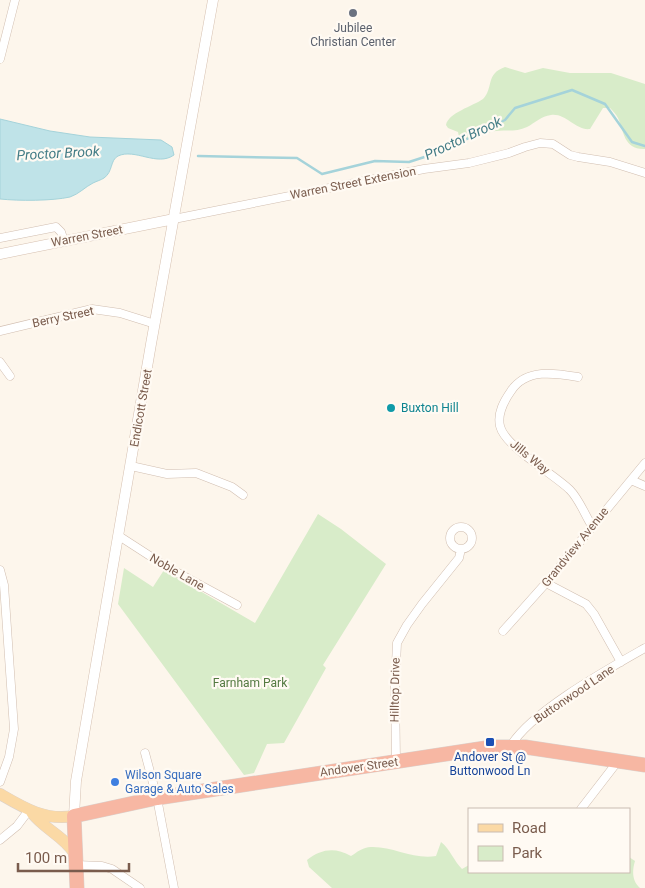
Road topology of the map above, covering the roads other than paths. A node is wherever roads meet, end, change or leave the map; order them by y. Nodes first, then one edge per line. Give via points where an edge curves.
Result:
1 (15, 0) edge
2 (213, 0) edge
3 (0, 59) edge
4 (645, 173) edge
5 (174, 219) junction
6 (0, 238) edge
7 (64, 241) junction
8 (0, 254) edge
9 (155, 324) junction
10 (0, 331) edge
11 (0, 362) edge
12 (10, 376) dead end
13 (578, 377) dead end
14 (645, 463) edge
15 (131, 466) junction
16 (631, 480) junction
17 (645, 486) edge
18 (243, 495) dead end
19 (592, 526) junction
20 (119, 536) junction
21 (461, 549) dead end
22 (0, 570) edge
23 (546, 583) junction
24 (237, 604) dead end
25 (503, 631) dead end
26 (645, 649) edge
27 (621, 662) junction
28 (510, 747) junction
29 (145, 753) dead end
30 (618, 760) junction
31 (396, 761) junction
32 (645, 764) edge
33 (0, 782) edge
34 (0, 794) edge
35 (157, 798) junction
36 (582, 808) edge
37 (30, 811) junction
38 (74, 816) junction
39 (0, 840) edge
40 (75, 860) junction
41 (77, 888) edge
42 (140, 888) edge
43 (174, 888) edge

1 - 3 street
2 - 5 street, Endicott Street
4 - 5 street, Warren Street Extension via 610,162 578,157 553,144 540,143 476,162 407,172
5 - 7 street, Warren Street
5 - 9 street, Endicott Street
6 - 7 street via 56,227
7 - 8 street, Warren Street
9 - 10 street, Berry Street via 120,313 92,309
9 - 15 street, Endicott Street
11 - 12 street
13 - 19 street, Jills Way via 553,373 522,380 500,409 500,427 516,449 572,492
14 - 16 street, Grandview Avenue
15 - 18 street via 159,473 196,473 232,487
15 - 20 street, Endicott Street
16 - 17 street
16 - 19 street, Grandview Avenue
19 - 23 street, Grandview Avenue
20 - 24 street, Noble Lane via 167,567
20 - 38 street, Endicott Street via 77,780
21 - 31 street, Hilltop Drive via 460,558 407,625 397,643
22 - 33 street via 4,585 14,729
23 - 25 street, Grandview Avenue
23 - 27 street via 586,604
26 - 27 street, Buttonwood Lane
27 - 28 street, Buttonwood Lane via 536,719 519,733
28 - 30 highway, Andover Street
28 - 31 highway, Andover Street
29 - 35 street
30 - 32 highway, Andover Street
30 - 36 street
31 - 35 highway, Andover Street
34 - 37 main road
35 - 38 highway, Andover Street
35 - 43 street
37 - 38 main road via 51,818
37 - 39 street
37 - 40 main road via 44,826 64,839
38 - 40 highway
40 - 41 highway
40 - 42 street via 112,869

